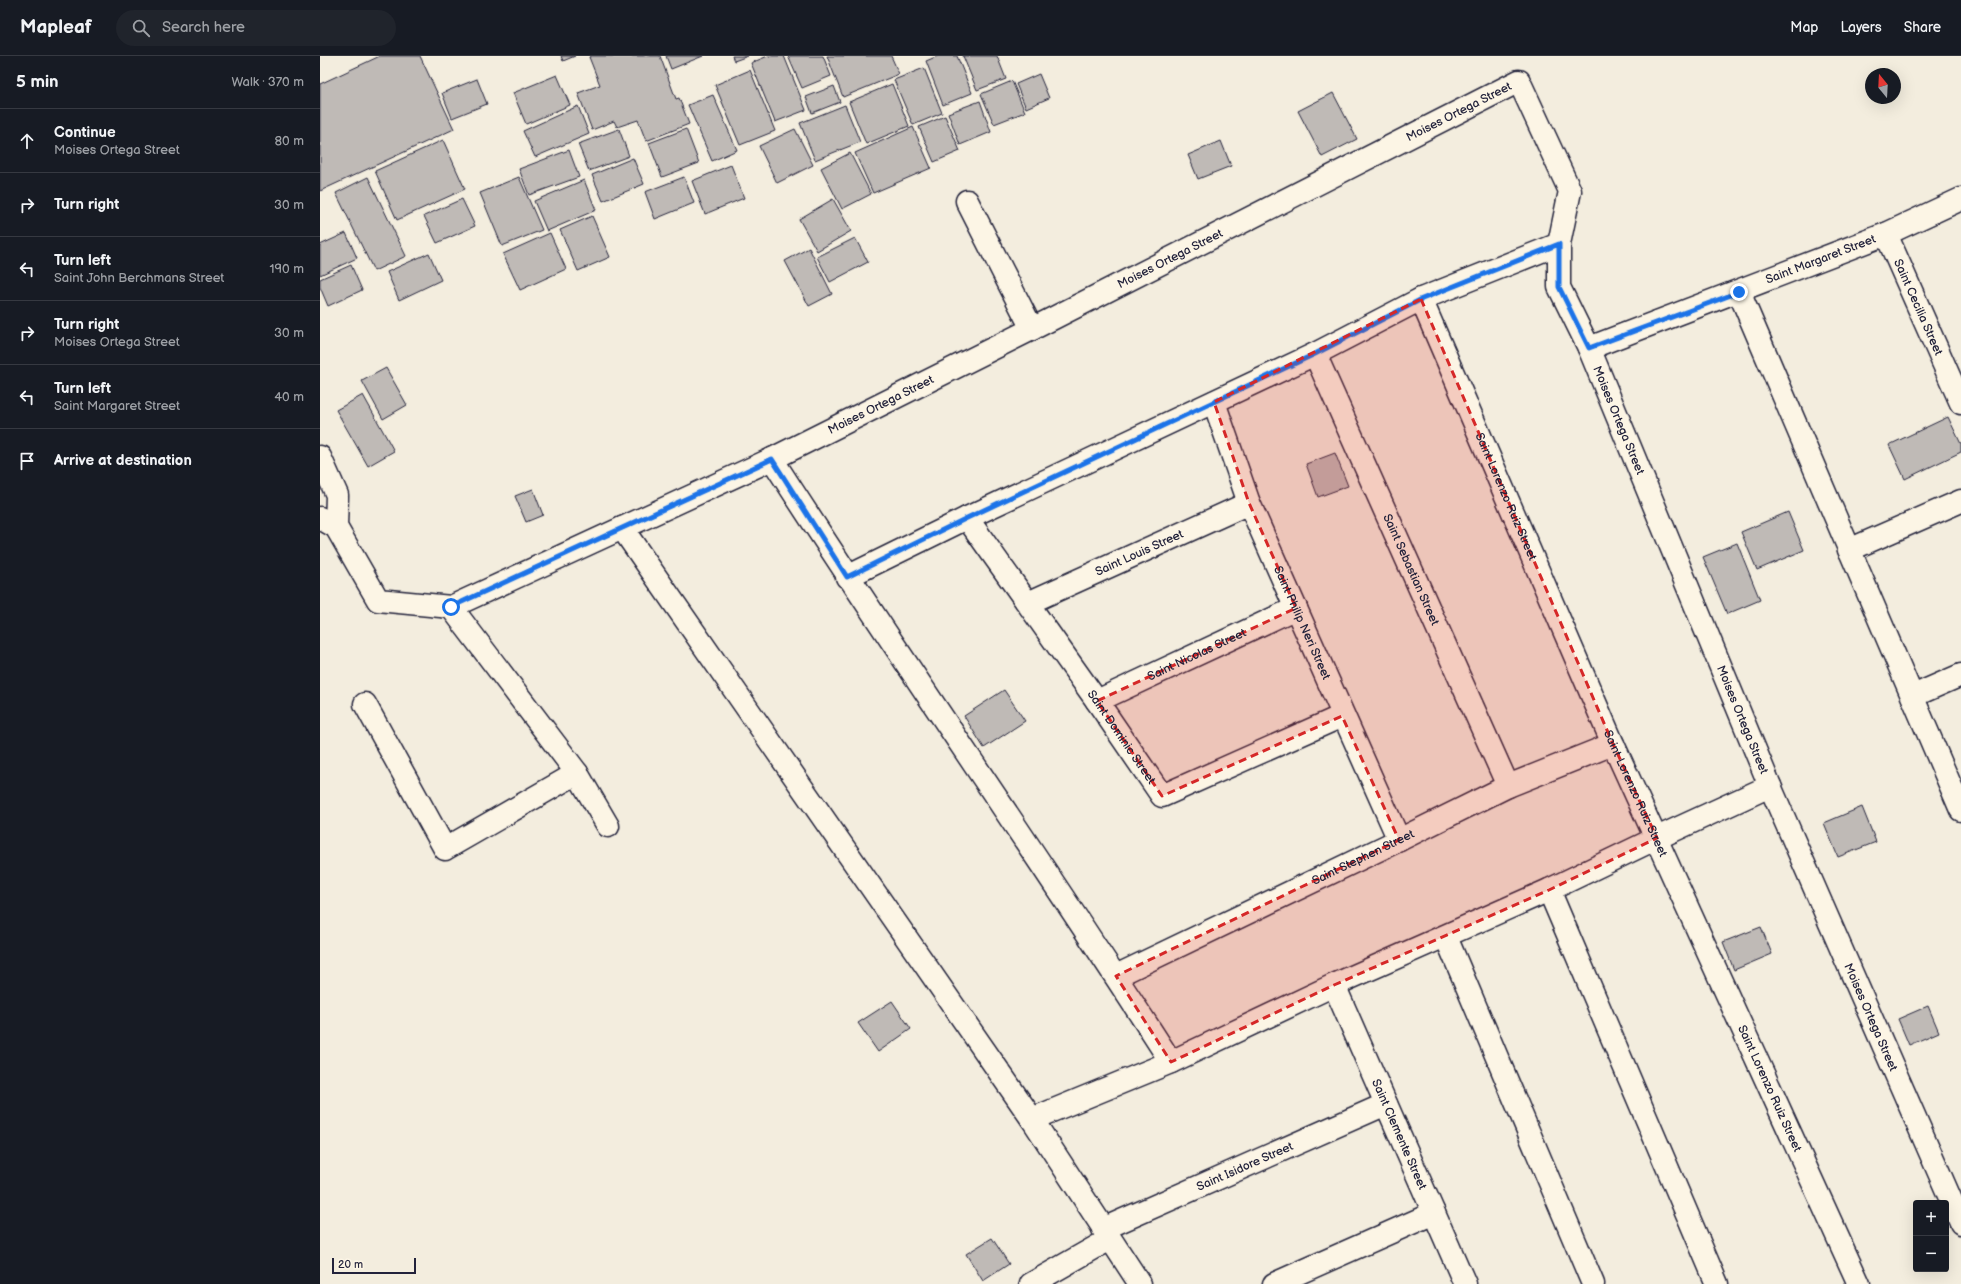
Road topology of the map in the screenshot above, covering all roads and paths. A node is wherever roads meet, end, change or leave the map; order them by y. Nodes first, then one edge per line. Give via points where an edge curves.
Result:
1 (1961, 199) edge
2 (967, 201) dead end
3 (1886, 234) junction
4 (1559, 244) junction
5 (1739, 292) junction
6 (1422, 299) junction
7 (1032, 329) junction
8 (1589, 348) junction
9 (1315, 354) junction
10 (1214, 402) junction
11 (1961, 403) edge
12 (320, 456) edge
13 (772, 459) junction
14 (1961, 501) edge
15 (1249, 503) junction
16 (967, 518) junction
17 (328, 522) edge
18 (622, 528) junction
19 (1849, 550) junction
20 (847, 577) junction
21 (1028, 603) junction
22 (451, 607) junction
23 (1296, 608) junction
24 (1961, 675) edge
25 (1913, 696) junction
26 (1098, 701) junction
27 (365, 704) dead end
28 (1342, 716) junction
29 (1613, 744) junction
30 (577, 773) junction
31 (1508, 786) junction
32 (1770, 786) junction
33 (1961, 810) edge
34 (608, 826) dead end
35 (1657, 838) junction
36 (1399, 840) junction
37 (1549, 890) junction
38 (1446, 937) junction
39 (1116, 976) junction
40 (1334, 985) junction
41 (1170, 1062) junction
42 (1386, 1104) junction
43 (1032, 1119) junction
44 (1434, 1213) junction
45 (1961, 1223) edge
46 (1106, 1234) junction
47 (1031, 1284) edge
48 (1140, 1284) edge
49 (1274, 1284) edge
50 (1465, 1284) edge
51 (1593, 1284) edge
52 (1717, 1284) edge
53 (1859, 1284) edge

1 - 3 street, Saint Margaret Street
2 - 7 street
3 - 5 street, Saint Margaret Street
3 - 11 street, Saint Cecilia Street
4 - 6 street
4 - 7 street, Moises Ortega Street via 1570,191 1519,81
4 - 8 street, Moises Ortega Street via 1559,287
5 - 8 street, Saint Margaret Street
5 - 19 street
6 - 9 street
6 - 29 street, Saint Lorenzo Ruiz Street
7 - 13 street, Moises Ortega Street
8 - 32 street, Moises Ortega Street
9 - 10 street
9 - 31 street, Saint Sebastian Street
10 - 15 street, Saint Philip Neri Street
10 - 16 street
12 - 17 street via 337,495
13 - 18 street, Moises Ortega Street
13 - 20 street
14 - 19 street
15 - 21 street, Saint Louis Street
15 - 23 street, Saint Philip Neri Street
16 - 20 street
16 - 21 street, Saint Dominic Street
17 - 22 street via 378,600
18 - 22 street, Moises Ortega Street
18 - 43 street
19 - 25 street
20 - 39 street
21 - 26 street, Saint Dominic Street
22 - 30 street
23 - 26 street, Saint Nicolas Street
23 - 28 street, Saint Philip Neri Street
24 - 25 street
25 - 33 street
26 - 28 street, Saint Dominic Street via 1162,796
27 - 30 street via 445,848
28 - 36 street, Saint Philip Neri Street
29 - 31 street, Saint Stephen Street
29 - 35 street, Saint Lorenzo Ruiz Street
30 - 34 street
31 - 36 street, Saint Stephen Street
32 - 35 street
32 - 45 street, Moises Ortega Street
35 - 37 street
35 - 53 street, Saint Lorenzo Ruiz Street
36 - 39 street, Saint Stephen Street
37 - 38 street
37 - 52 street
38 - 40 street
38 - 51 street
39 - 41 street
40 - 41 street
40 - 42 street, Saint Clemente Street
41 - 43 street
42 - 44 street, Saint Clemente Street
42 - 46 street, Saint Isidore Street
43 - 46 street
44 - 49 street
44 - 50 street, Saint Clemente Street
46 - 47 street, Saint Isidore Street
46 - 48 street

